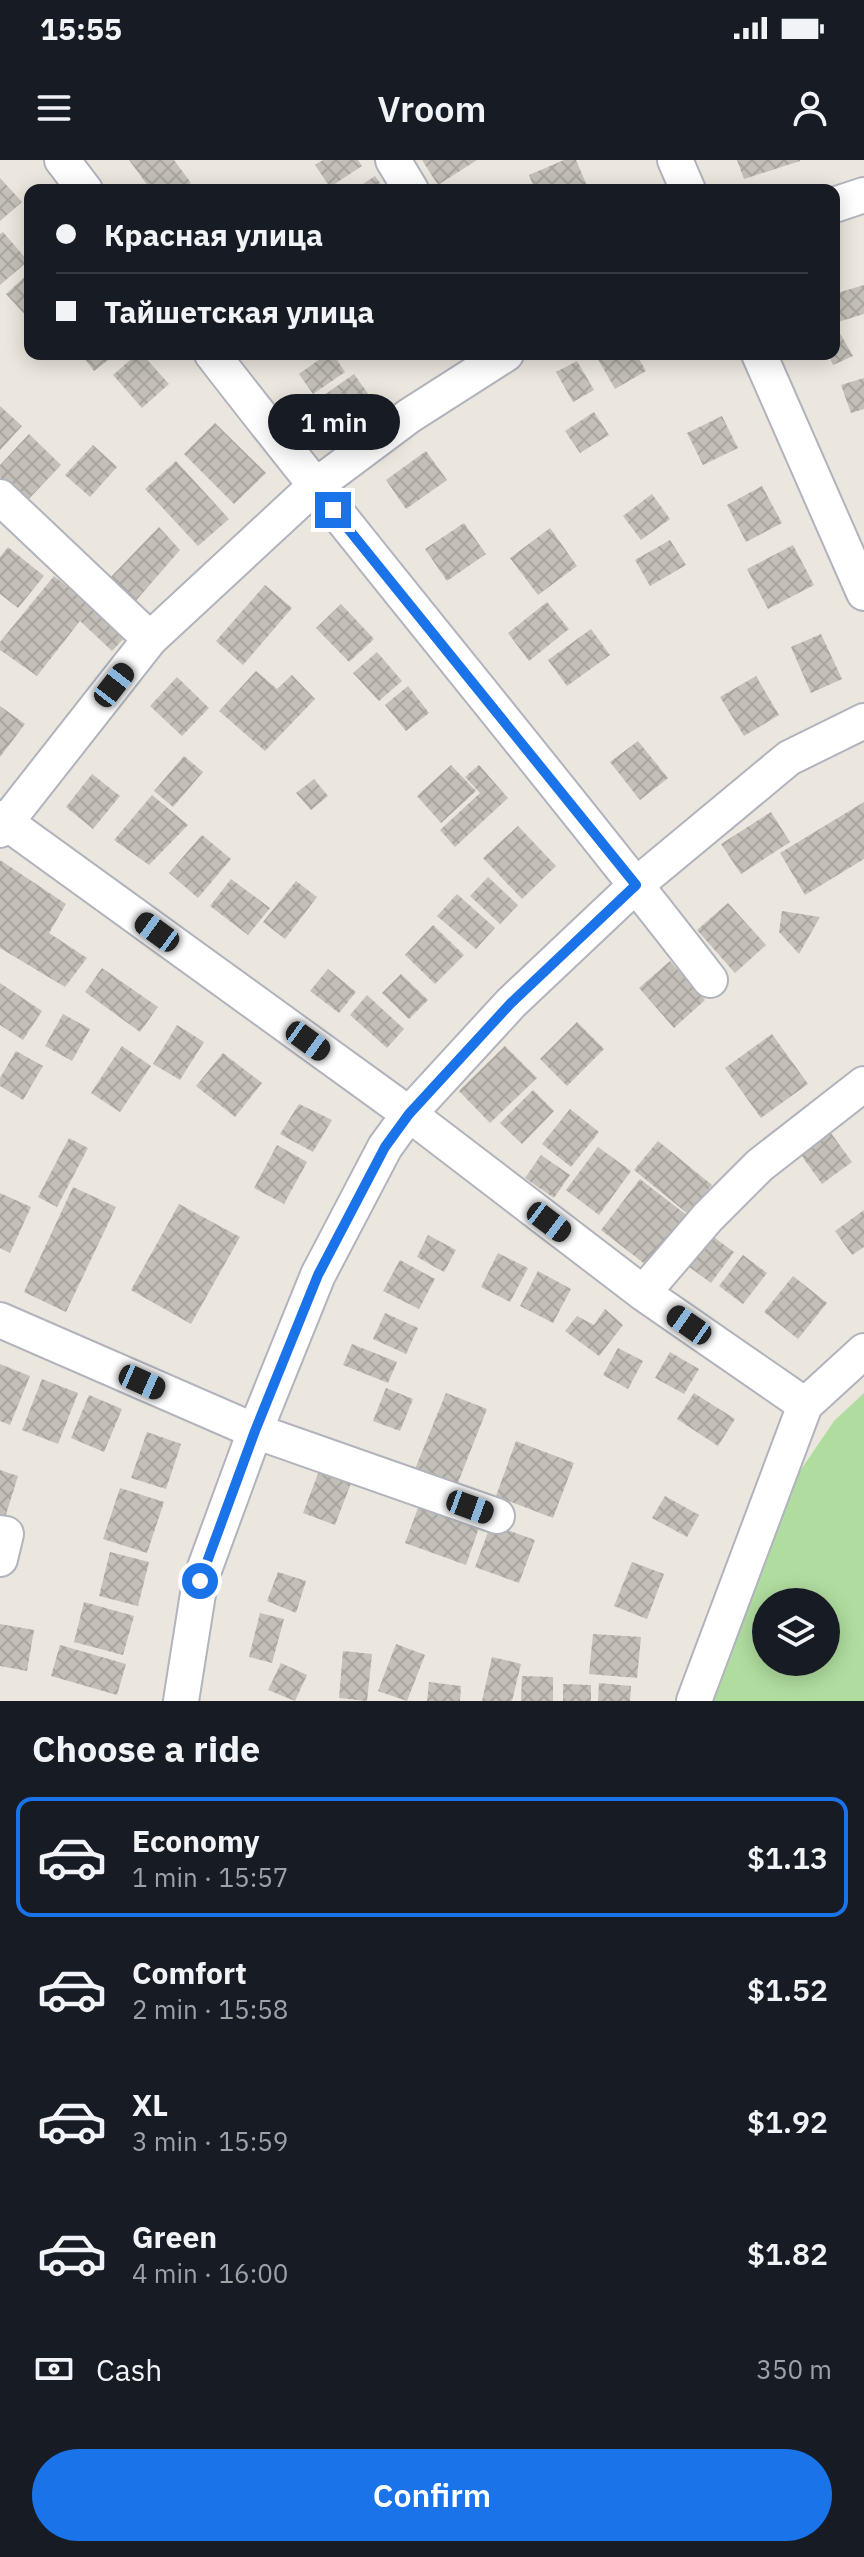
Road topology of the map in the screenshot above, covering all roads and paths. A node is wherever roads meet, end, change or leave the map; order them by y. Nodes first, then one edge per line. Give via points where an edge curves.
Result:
1 (62, 160) edge
2 (393, 160) edge
3 (675, 160) edge
4 (80, 184) edge
5 (407, 184) edge
6 (685, 184) edge
7 (864, 195) edge
8 (840, 203) edge
9 (217, 360) edge
10 (497, 360) edge
11 (762, 360) edge
12 (314, 487) junction
13 (0, 497) edge
14 (864, 593) edge
15 (150, 639) junction
16 (864, 721) edge
17 (2, 823) edge
18 (636, 885) junction
19 (710, 980) dead end
20 (864, 1084) edge
21 (409, 1114) junction
22 (643, 1293) junction
23 (0, 1320) edge
24 (864, 1351) edge
25 (805, 1405) junction
26 (255, 1431) junction
27 (497, 1516) dead end
28 (0, 1533) edge
29 (0, 1559) edge
30 (181, 1701) edge
31 (694, 1701) edge

1 - 4 street
2 - 5 street
3 - 6 street
7 - 8 street
9 - 12 street
10 - 12 street via 409,416
11 - 14 street
12 - 15 street
12 - 18 street
13 - 15 street
15 - 17 street
16 - 18 street via 789,758
17 - 21 street
18 - 19 street
18 - 21 street via 511,1003
20 - 22 street via 760,1165
21 - 22 street
21 - 26 street via 385,1147 318,1275
22 - 25 street
23 - 26 street
24 - 25 street
25 - 31 street
26 - 27 street
26 - 30 street via 200,1581
28 - 29 street via 6,1534

